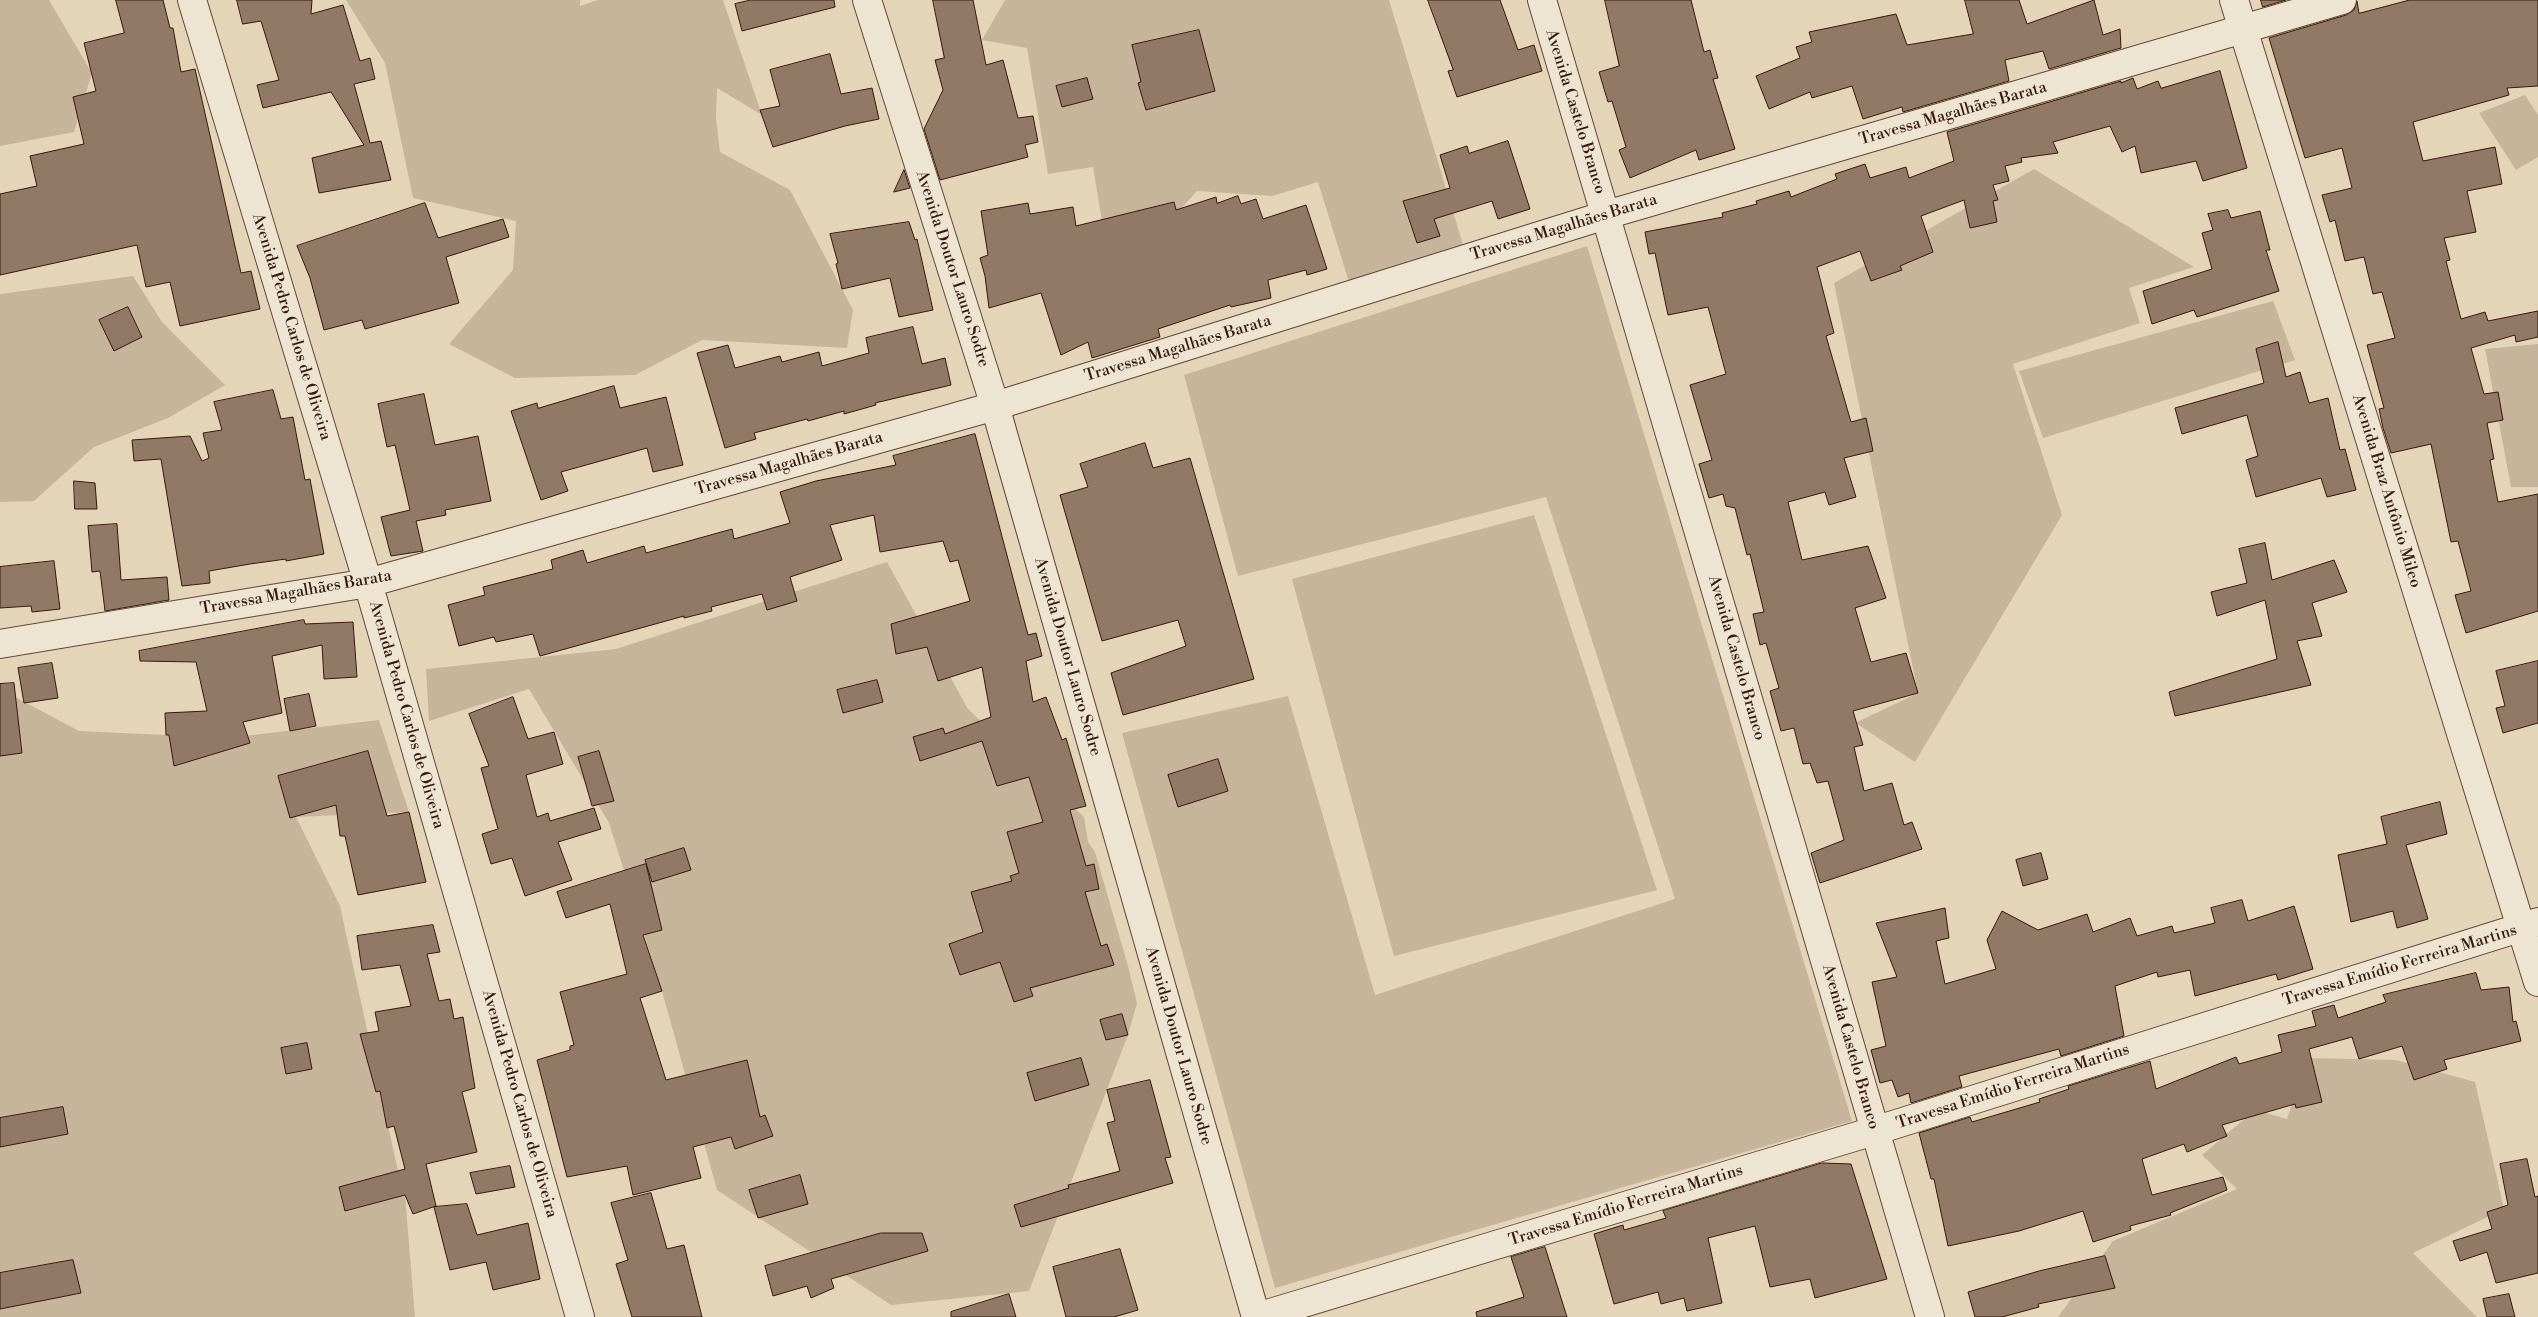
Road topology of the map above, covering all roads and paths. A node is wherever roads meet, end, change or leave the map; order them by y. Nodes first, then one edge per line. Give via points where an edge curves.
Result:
1 (192, 0) edge
2 (867, 0) edge
3 (1542, 0) edge
4 (2234, 0) edge
5 (2342, 0) edge
6 (2243, 29) junction
7 (1606, 215) junction
8 (995, 406) junction
9 (368, 583) junction
10 (0, 644) edge
11 (2530, 925) edge
12 (2538, 982) edge
13 (1874, 1131) junction
14 (580, 1317) edge
15 (1257, 1317) edge
16 (1930, 1317) edge

1 - 9 street, Avenida Pedro Carlos de Oliveira
2 - 8 street, Avenida Doutor Lauro Sodre
3 - 7 street, Avenida Castelo Branco
4 - 6 street, Avenida Braz Antônio Mileo
5 - 6 street, Travessa Magalhães Barata
6 - 7 street, Travessa Magalhães Barata
6 - 11 street, Avenida Braz Antônio Mileo
7 - 8 street, Travessa Magalhães Barata
7 - 13 street, Avenida Castelo Branco
8 - 9 street, Travessa Magalhães Barata
8 - 15 street, Avenida Doutor Lauro Sodre
9 - 10 street, Travessa Magalhães Barata
9 - 14 street, Avenida Pedro Carlos de Oliveira
11 - 12 street, Avenida Braz Antônio Mileo
11 - 13 street, Travessa Emídio Ferreira Martins
13 - 15 street, Travessa Emídio Ferreira Martins
13 - 16 street, Avenida Castelo Branco

